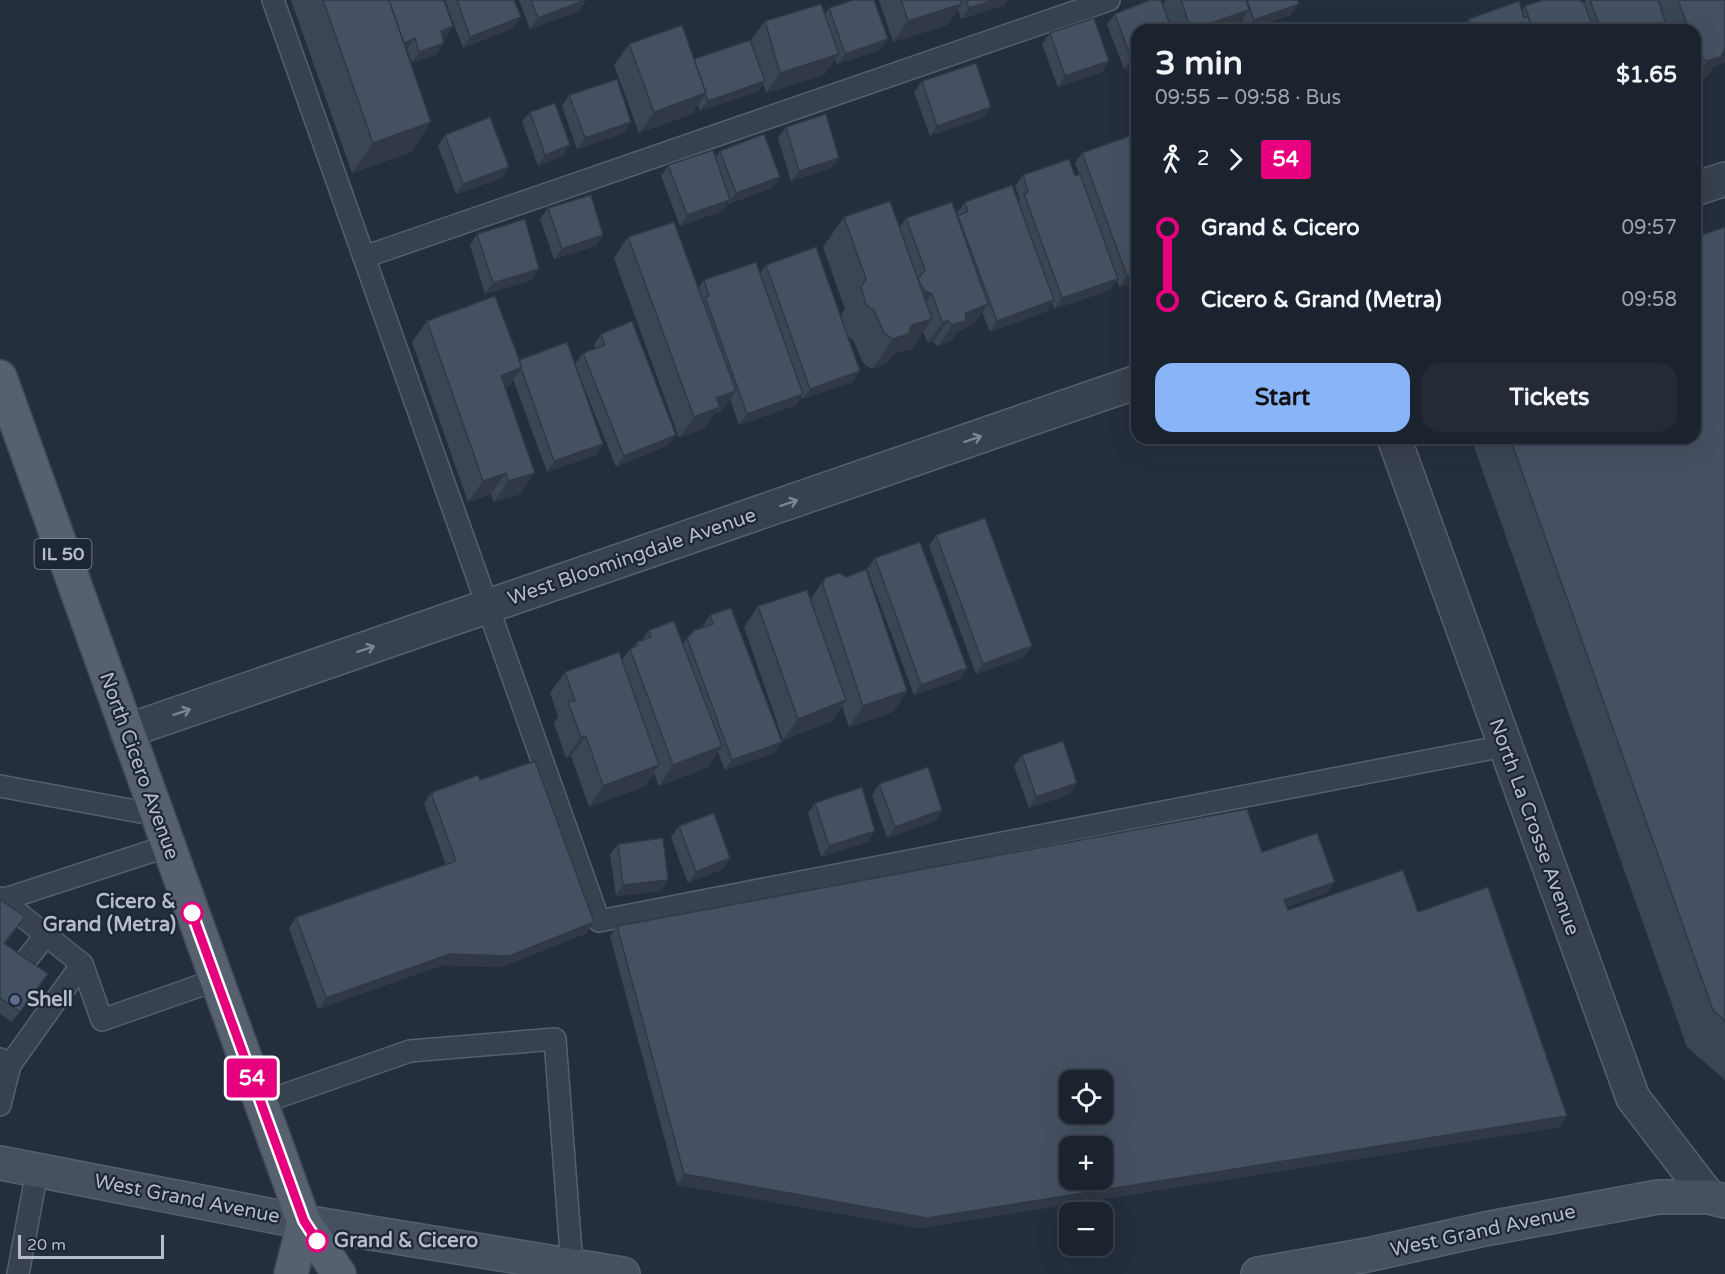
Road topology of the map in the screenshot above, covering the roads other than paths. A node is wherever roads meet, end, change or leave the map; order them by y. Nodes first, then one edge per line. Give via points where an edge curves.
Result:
1 (273, 0) edge
2 (1109, 0) edge
3 (1725, 179) edge
4 (1701, 187) edge
5 (364, 257) junction
6 (0, 377) edge
7 (1131, 384) edge
8 (1396, 444) edge
9 (488, 607) junction
10 (127, 731) junction
11 (1504, 746) junction
12 (0, 786) edge
13 (157, 815) junction
14 (168, 846) junction
15 (1, 900) edge
16 (46, 935) junction
17 (81, 964) junction
18 (19, 969) edge
19 (216, 980) junction
20 (5, 1062) edge
21 (261, 1103) junction
22 (0, 1105) edge
23 (0, 1163) edge
24 (37, 1171) junction
25 (1720, 1202) edge
26 (304, 1221) junction
27 (515, 1265) edge
28 (572, 1266) junction
29 (615, 1273) edge
30 (18, 1274) edge
31 (291, 1274) edge
32 (339, 1274) edge
33 (1258, 1274) edge

1 - 5 lane
2 - 5 lane
3 - 4 street
5 - 9 lane
6 - 10 main road, North Cicero Avenue / IL 50
9 -> 7 street, West Bloomingdale Avenue
8 - 11 street, North La Crosse Avenue
10 -> 9 street, West Bloomingdale Avenue
9 - 11 lane via 599,921
10 - 13 main road, North Cicero Avenue / IL 50
11 - 25 street, North La Crosse Avenue via 1633,1098
12 - 13 lane
13 - 14 main road, North Cicero Avenue / IL 50
14 - 15 lane
14 - 19 main road, North Cicero Avenue / IL 50
15 - 16 lane
16 - 17 lane
16 - 18 lane
17 - 19 lane via 102,1020
17 - 20 lane
19 - 21 main road, North Cicero Avenue / IL 50
20 - 22 lane
21 - 26 main road, North Cicero Avenue / IL 50
21 - 28 lane via 410,1051 555,1039
23 - 24 main road, West Grand Avenue
24 - 26 main road, West Grand Avenue
24 - 30 lane
25 - 33 main road, West Grand Avenue via 1658,1197
26 - 27 main road, West Grand Avenue
26 - 31 main road
26 - 32 main road, North Cicero Avenue / IL 50
27 - 28 main road, West Grand Avenue
28 - 29 main road, West Grand Avenue

